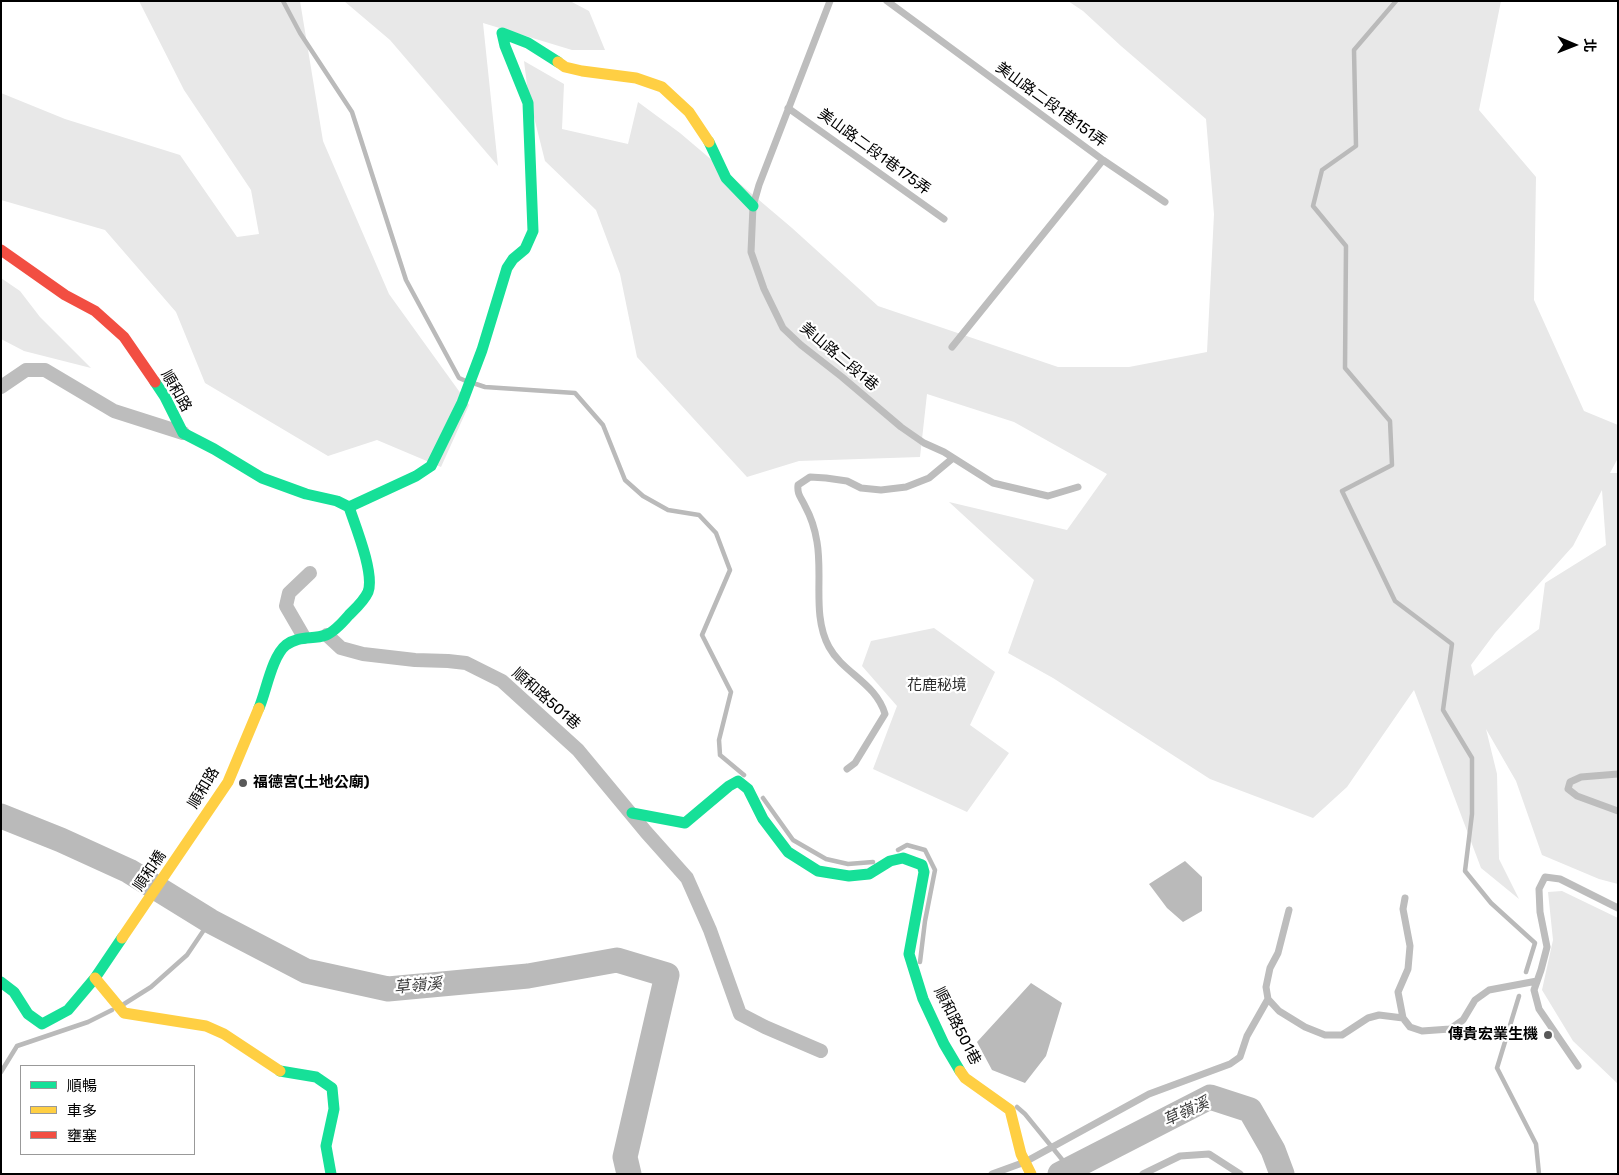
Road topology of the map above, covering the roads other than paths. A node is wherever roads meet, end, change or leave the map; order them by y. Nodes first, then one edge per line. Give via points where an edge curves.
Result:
1 (830, 1) edge
2 (887, 1) edge
3 (788, 108) junction
4 (1103, 160) junction
5 (1165, 202) dead end
6 (753, 206) junction
7 (944, 219) dead end
8 (1, 250) edge
9 (952, 347) dead end
10 (1, 387) edge
11 (183, 433) junction
12 (953, 458) junction
13 (1078, 487) dead end
14 (349, 507) junction
15 (310, 573) dead end
16 (327, 635) junction
17 (304, 637) junction
18 (847, 769) dead end
19 (1618, 774) edge
20 (1618, 811) edge
21 (632, 813) junction
22 (186, 845) joint
23 (1405, 898) dead end
24 (1618, 908) edge
25 (1289, 910) dead end
26 (95, 978) junction
27 (1537, 981) junction
28 (1, 982) edge
29 (1268, 999) junction
30 (1403, 1018) junction
31 (821, 1051) dead end
32 (1578, 1066) dead end
33 (1024, 1162) junction
34 (331, 1174) edge
35 (992, 1174) edge
36 (1032, 1174) edge
37 (1143, 1174) edge
38 (1240, 1174) edge

1 - 3 lane, 美山路二段1巷
2 - 4 lane, 美山路二段1巷151弄
3 - 6 lane, 美山路二段1巷
3 - 7 lane, 美山路二段1巷175弄
4 - 5 lane
4 - 9 lane, 美山路二段1巷151弄
6 - 12 lane, 美山路二段1巷 via 751,252 783,328 901,427
6 - 14 street via 726,178 710,143 689,112 662,87 636,78 565,66 528,43 502,32 504,46 528,103 533,231 525,249 507,268 462,403 431,466
8 - 11 street, 順和路 via 64,295 96,311 124,337 166,397
10 - 11 street via 26,370 45,370 114,411
11 - 14 street, 順和路 via 262,478
12 - 13 lane, 美山路二段1巷 via 993,484 1026,492 1048,496
12 - 18 lane via 929,478 906,487 861,488 847,481 810,477 798,485 797,494 812,522 817,543 820,616 828,647 865,683 885,714 855,763
14 - 16 street via 370,574 369,590 362,602
15 - 17 street via 289,592 286,606
16 - 17 street, 順和路
16 - 21 street, 順和路501巷 via 341,648 363,654 466,663 502,681 578,750
17 - 22 street, 順和路 via 285,646 274,663 261,704 228,782
19 - 20 lane via 1581,777 1570,782 1568,789 1577,796
21 - 31 street, 順和路501巷 via 687,878 710,930 740,1014
21 - 33 street, 順和路501巷 via 685,822 738,781 748,789 763,819 788,852 818,871 849,876 869,874 890,861 903,858 922,865 924,872 909,954 922,999 965,1078 1010,1110
22 - 26 street, 順和橋
23 - 30 lane via 1403,909 1410,946 1408,968 1398,992
24 - 27 lane via 1560,879 1545,877 1539,889 1547,947
25 - 29 lane via 1278,953 1270,968 1266,987
26 - 28 street via 68,1010 42,1024 28,1014 14,992
26 - 34 street via 124,1013 206,1026 282,1072 316,1077 332,1088 335,1101 326,1143
27 - 30 lane via 1489,990 1475,1000 1463,1020 1450,1029 1422,1031 1410,1027
27 - 32 lane via 1534,990 1539,1009
29 - 30 lane via 1279,1011 1325,1035 1342,1035 1368,1018 1379,1015
29 - 33 lane via 1247,1036 1240,1057 1230,1064 1148,1094
33 - 35 lane
33 - 36 street, 順和路501巷
37 - 38 lane via 1180,1156 1209,1154

